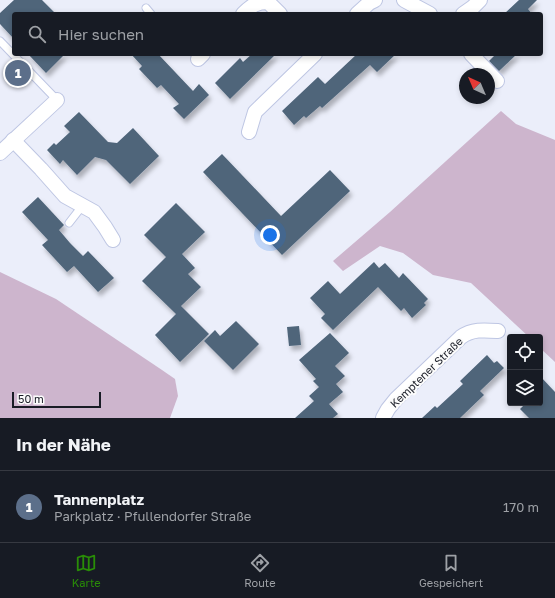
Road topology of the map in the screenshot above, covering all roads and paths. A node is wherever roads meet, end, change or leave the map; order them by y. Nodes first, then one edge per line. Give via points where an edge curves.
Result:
1 (376, 0) edge
2 (404, 0) edge
3 (480, 0) edge
4 (146, 8) dead end
5 (149, 12) edge
6 (245, 12) edge
7 (278, 12) edge
8 (359, 12) edge
9 (426, 12) edge
10 (466, 12) edge
11 (0, 41) edge
12 (12, 53) edge
13 (14, 56) edge
14 (313, 56) edge
15 (473, 56) edge
16 (497, 81) dead end
17 (57, 100) joint
18 (249, 132) dead end
19 (13, 140) junction
20 (0, 153) edge
21 (83, 206) junction
22 (69, 223) dead end
23 (112, 240) dead end
24 (498, 331) dead end
25 (383, 418) edge

1 - 8 street
2 - 9 street
3 - 10 street
4 - 5 lane
6 - 7 street via 260,2 268,2
11 - 12 lane
13 - 17 lane
14 - 18 street via 255,112
15 - 16 street
17 - 19 street
19 - 20 street
19 - 21 street via 65,196
21 - 22 lane
21 - 23 street via 108,225
24 - 25 street, Kemptener Straße via 472,331 461,337 396,399

